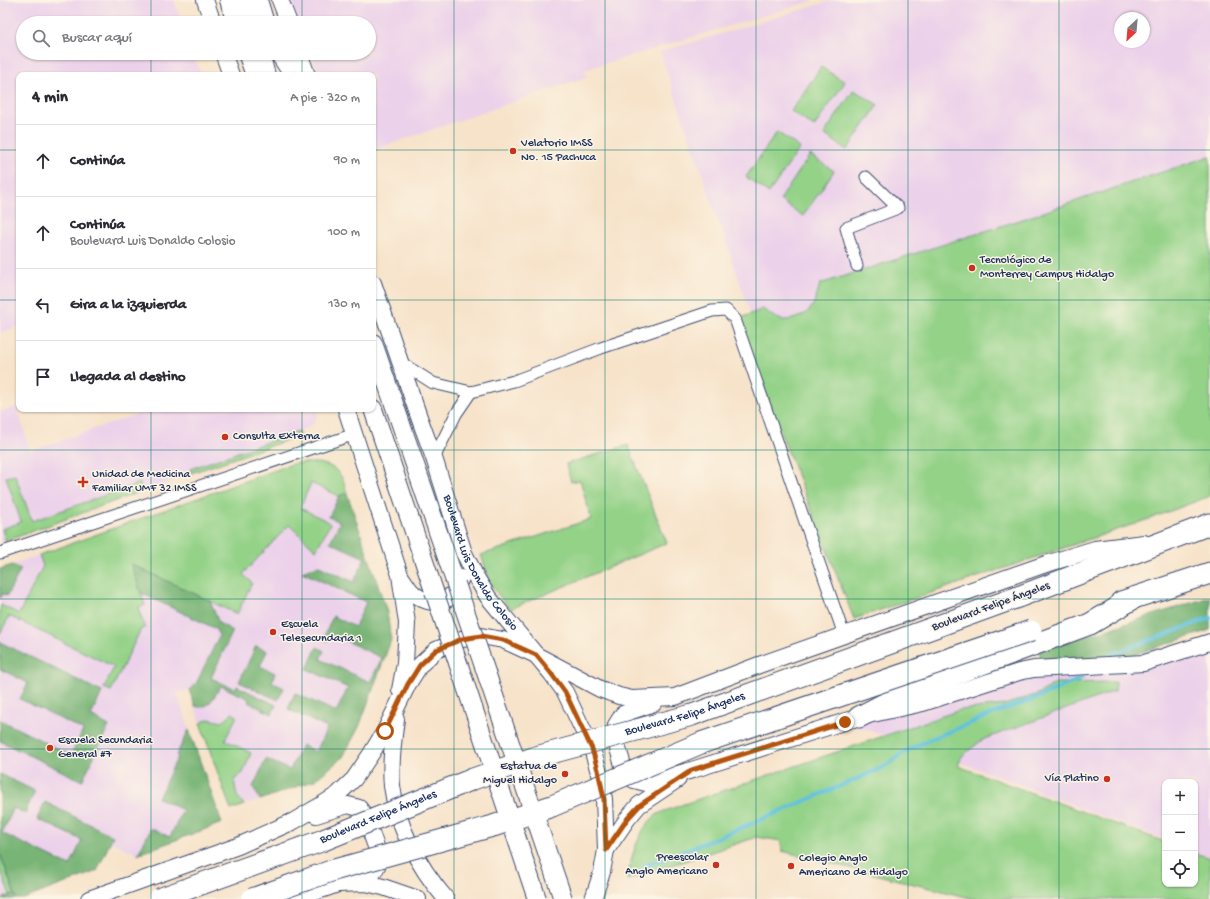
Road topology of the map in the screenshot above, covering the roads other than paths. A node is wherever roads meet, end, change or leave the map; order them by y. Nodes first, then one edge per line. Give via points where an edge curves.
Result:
1 (205, 0) edge
2 (228, 0) edge
3 (243, 0) edge
4 (258, 0) edge
5 (280, 0) edge
6 (211, 16) edge
7 (234, 16) edge
8 (249, 16) edge
9 (263, 16) edge
10 (286, 16) edge
11 (226, 60) edge
12 (249, 60) edge
13 (263, 60) edge
14 (278, 60) edge
15 (283, 60) edge
16 (302, 60) edge
17 (230, 72) edge
18 (254, 72) edge
19 (266, 72) edge
20 (282, 72) edge
21 (291, 72) edge
22 (306, 72) edge
23 (866, 178) dead end
24 (857, 266) dead end
25 (376, 292) edge
26 (376, 352) edge
27 (400, 362) junction
28 (471, 392) junction
29 (347, 412) edge
30 (374, 412) edge
31 (355, 434) junction
32 (434, 458) junction
33 (1210, 524) edge
34 (1164, 541) junction
35 (464, 553) junction
36 (0, 554) edge
37 (1210, 573) edge
38 (400, 575) junction
39 (1134, 598) junction
40 (844, 635) junction
41 (1210, 642) edge
42 (536, 655) junction
43 (675, 697) junction
44 (397, 707) junction
45 (859, 717) junction
46 (692, 770) junction
47 (294, 821) junction
48 (606, 850) junction
49 (338, 884) junction
50 (89, 899) edge
51 (159, 899) edge
52 (252, 899) edge
53 (295, 899) edge
54 (418, 899) edge
55 (446, 899) edge
56 (537, 899) edge
57 (563, 899) edge
58 (593, 899) edge

1 - 6 main road
2 - 7 main road
3 - 8 main road
4 - 9 main road
5 - 10 main road
11 - 17 main road
12 - 18 main road
13 - 19 main road
14 - 20 main road
15 - 21 main road
16 - 22 main road
23 - 24 street via 898,208 846,228
25 - 27 main road, Boulevard Luis Donaldo Colosio
26 - 57 main road, Boulevard Luis Donaldo Colosio, bridge
27 - 28 street via 433,383
27 - 32 main road, Boulevard Luis Donaldo Colosio
28 - 32 street via 456,414
28 - 40 street via 514,381 601,348 712,311 726,310 736,319
29 - 31 main road
30 - 56 main road, bridge
31 - 36 street
31 - 38 main road
32 - 35 main road, Boulevard Luis Donaldo Colosio
33 - 34 highway, Boulevard Felipe Ángeles
34 - 40 main road via 1095,549
34 - 51 highway, Boulevard Felipe Ángeles, bridge via 1018,597 692,715 515,764 321,841
35 - 38 main road via 461,578 454,591 448,598 436,603 418,597
35 - 42 main road, Boulevard Luis Donaldo Colosio via 488,597
37 - 39 highway
38 - 44 main road via 407,630 405,663
39 - 45 highway via 1090,624 911,690
39 - 52 highway, bridge via 701,743 552,806 493,826 334,870
40 - 43 main road via 759,664
41 - 45 main road via 1144,663 1018,672 923,703
42 - 43 main road via 594,686 619,696 632,699
42 - 44 main road via 503,640 481,636 462,639 436,650 420,665
42 - 48 main road, Boulevard Luis Donaldo Colosio via 565,692 592,749 604,799
43 - 46 main road via 623,714 616,725 615,738 624,769 634,780 646,783
44 - 47 main road via 385,731 354,779 337,794
44 - 55 main road via 392,765 396,808 414,853 430,880
45 - 46 main road
46 - 48 main road via 640,805
47 - 49 main road via 348,805 359,808 365,816 379,855 378,864 373,873
47 - 50 main road via 238,846
48 - 58 main road, Boulevard Luis Donaldo Colosio
49 - 53 main road
49 - 54 main road via 366,883

